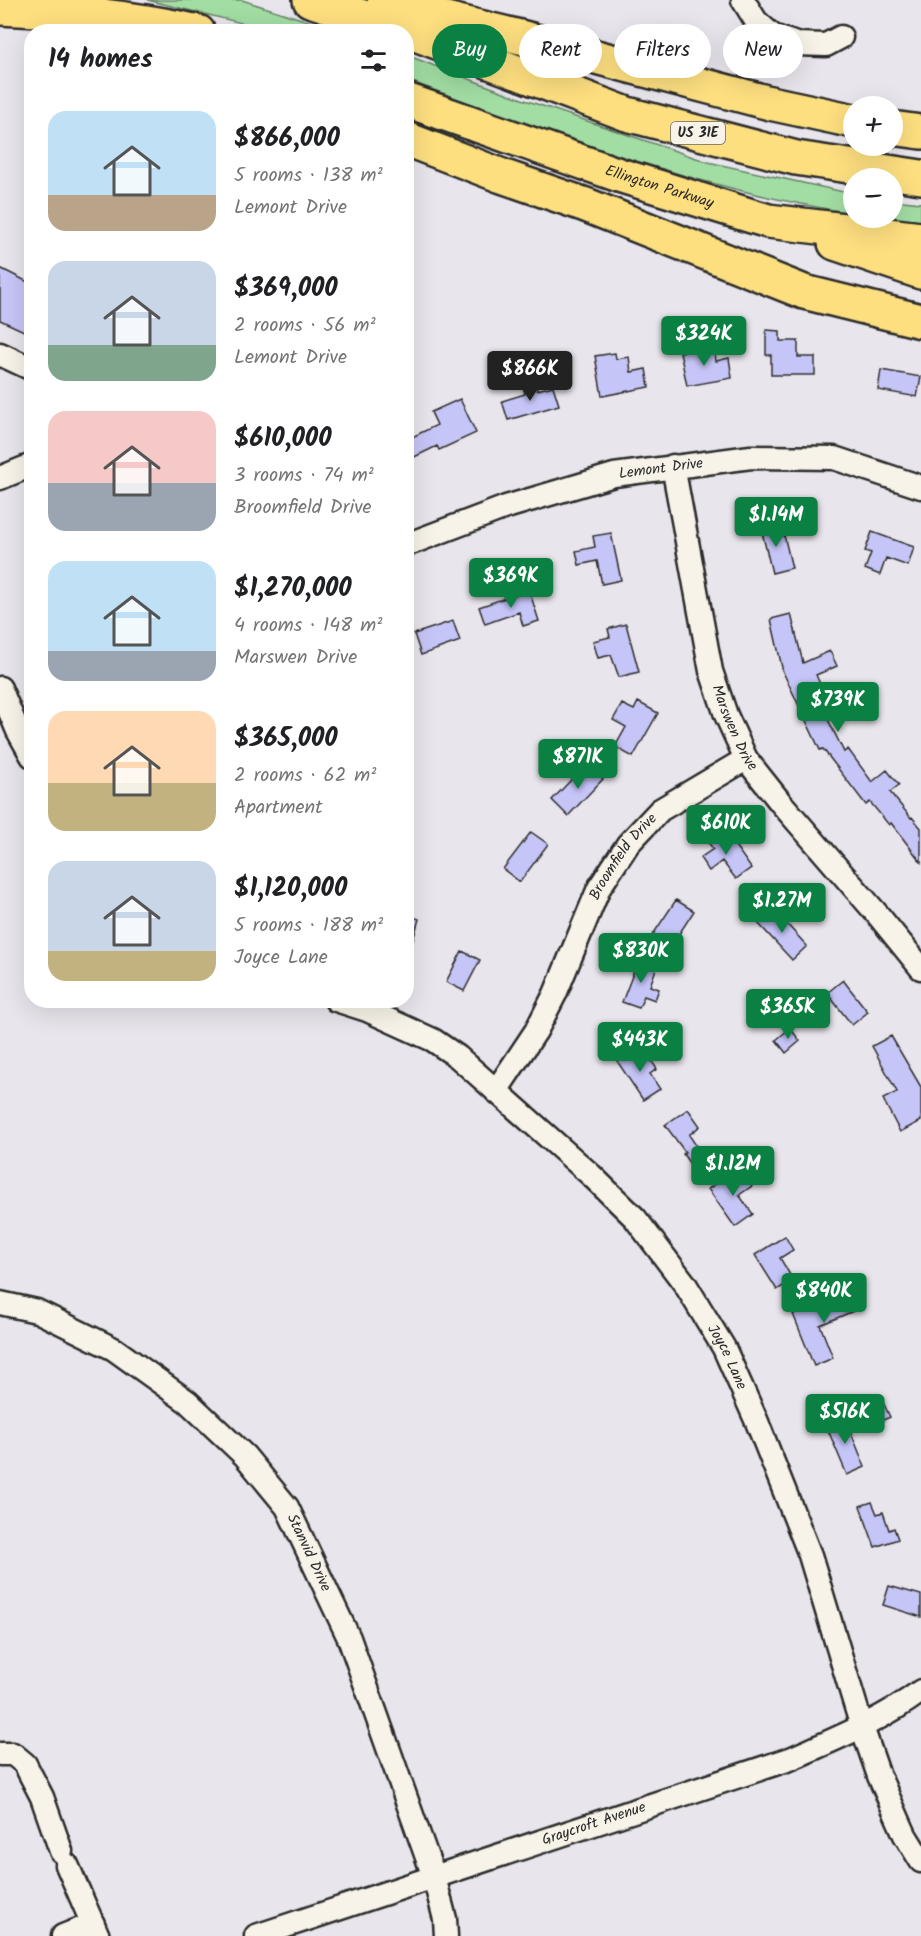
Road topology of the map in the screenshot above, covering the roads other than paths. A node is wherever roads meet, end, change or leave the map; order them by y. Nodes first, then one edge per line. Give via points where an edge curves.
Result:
1 (310, 0) edge
2 (354, 0) edge
3 (743, 0) edge
4 (0, 8) edge
5 (156, 24) edge
6 (385, 24) edge
7 (0, 27) edge
8 (24, 28) edge
9 (414, 33) edge
10 (841, 37) dead end
11 (414, 103) edge
12 (843, 119) edge
13 (903, 130) edge
14 (921, 132) edge
15 (414, 142) edge
16 (920, 177) edge
17 (768, 221) junction
18 (921, 239) edge
19 (921, 272) edge
20 (921, 321) edge
21 (0, 354) edge
22 (24, 365) edge
23 (673, 466) junction
24 (24, 468) edge
25 (0, 478) edge
26 (921, 487) edge
27 (414, 542) edge
28 (0, 688) edge
29 (16, 730) edge
30 (24, 743) edge
31 (746, 759) junction
32 (921, 968) edge
33 (361, 1008) edge
34 (496, 1091) junction
35 (0, 1303) edge
36 (921, 1691) edge
37 (862, 1727) junction
38 (0, 1754) edge
39 (921, 1861) edge
40 (434, 1876) junction
41 (95, 1930) edge
42 (63, 1936) edge
43 (256, 1936) edge
44 (446, 1936) edge

1 - 6 highway, US 31E
2 - 12 highway via 398,6 759,101
3 - 10 street via 756,21 773,36 796,44 826,45
4 - 5 highway via 115,16
7 - 8 highway
9 - 16 highway, US 31E via 627,114 796,158
11 - 17 highway, Ellington Parkway via 619,175
13 - 14 highway
15 - 20 highway via 804,292
17 - 18 highway, Ellington Parkway
17 - 19 highway
21 - 22 street
23 - 26 street, Lemont Drive via 751,457 834,458
23 - 27 street, Lemont Drive via 600,479 506,507
23 - 31 street, Marswen Drive via 711,671
24 - 25 street
28 - 29 street
29 - 30 street
31 - 32 street, Marswen Drive
31 - 34 street, Broomfield Drive via 660,810 628,844 599,888 536,1031
33 - 34 street, Joyce Lane via 433,1040
34 - 37 street, Joyce Lane via 635,1218 685,1284 724,1348 810,1556
35 - 40 street, Stanvid Drive via 37,1311 114,1348 189,1402 245,1456 287,1507 349,1638
36 - 37 street, Graycroft Avenue
37 - 39 street, Joyce Lane via 879,1776
37 - 40 street, Graycroft Avenue via 790,1759
38 - 41 street via 13,1754 25,1764
40 - 43 street, Graycroft Avenue
40 - 44 street, Stanvid Drive
41 - 42 street

